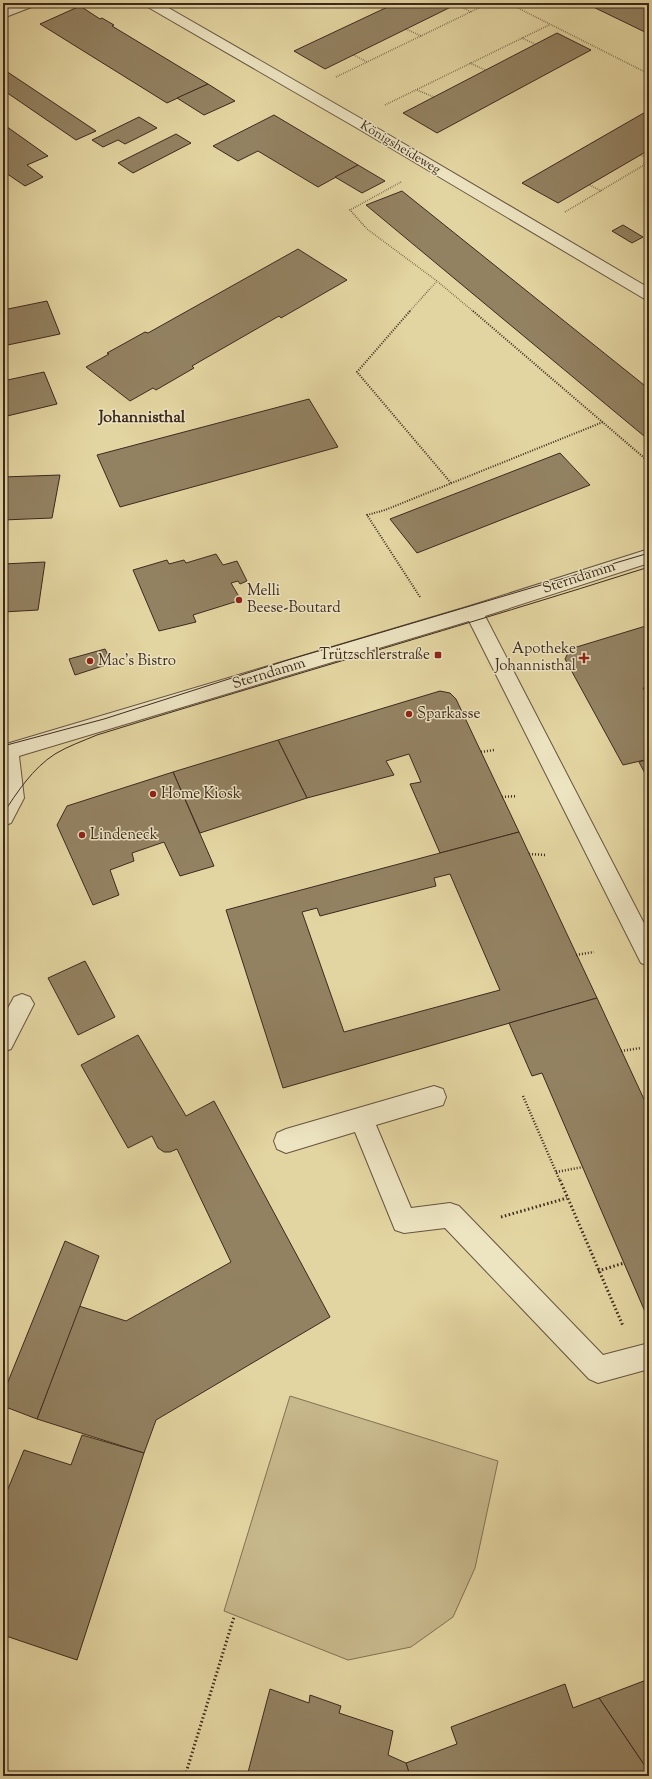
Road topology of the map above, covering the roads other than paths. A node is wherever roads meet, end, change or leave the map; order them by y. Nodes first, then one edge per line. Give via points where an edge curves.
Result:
1 (29, 3) edge
2 (151, 3) edge
3 (3, 14) edge
4 (649, 295) edge
5 (649, 556) edge
6 (474, 612) junction
7 (6, 752) edge
8 (3, 817) edge
9 (649, 956) edge
10 (22, 1004) dead end
11 (3, 1041) edge
12 (434, 1097) dead end
13 (362, 1120) junction
14 (286, 1141) dead end
15 (643, 1358) edge

1 - 3 street
2 - 4 street, Königsheideweg
5 - 6 street, Sterndamm
6 - 7 street, Sterndamm
6 - 9 street
7 - 8 street via 13,798
10 - 11 street
12 - 13 street
13 - 14 street
13 - 15 street via 404,1221 450,1215 598,1370

